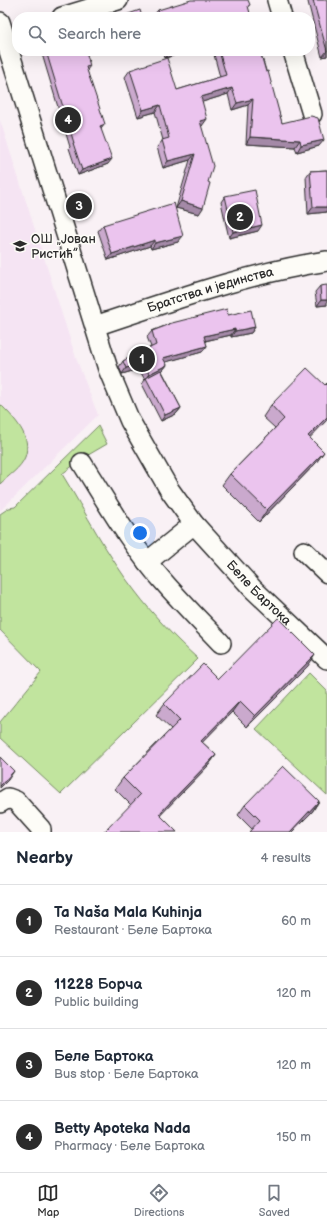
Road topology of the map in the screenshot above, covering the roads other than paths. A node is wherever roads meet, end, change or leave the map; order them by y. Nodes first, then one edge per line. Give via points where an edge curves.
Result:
1 (118, 0) edge
2 (277, 0) edge
3 (78, 12) edge
4 (281, 12) edge
5 (5, 31) edge
6 (12, 54) edge
7 (13, 56) edge
8 (295, 56) edge
9 (312, 114) dead end
10 (327, 261) edge
11 (95, 326) junction
12 (82, 463) dead end
13 (194, 524) junction
14 (304, 551) dead end
15 (147, 562) junction
16 (327, 573) edge
17 (221, 643) dead end
18 (327, 659) edge
19 (0, 803) edge
20 (41, 832) edge

1 - 3 street
2 - 4 street
5 - 6 street, Беле Бартока
7 - 11 street, Беле Бартока
8 - 9 street
10 - 11 street, Братства и јединства via 299,265 258,276
11 - 13 street, Беле Бартока via 108,369 130,421
12 - 15 street
13 - 15 street
13 - 18 street, Беле Бартока via 253,589
14 - 16 street
15 - 17 street
19 - 20 street via 8,798 16,801

